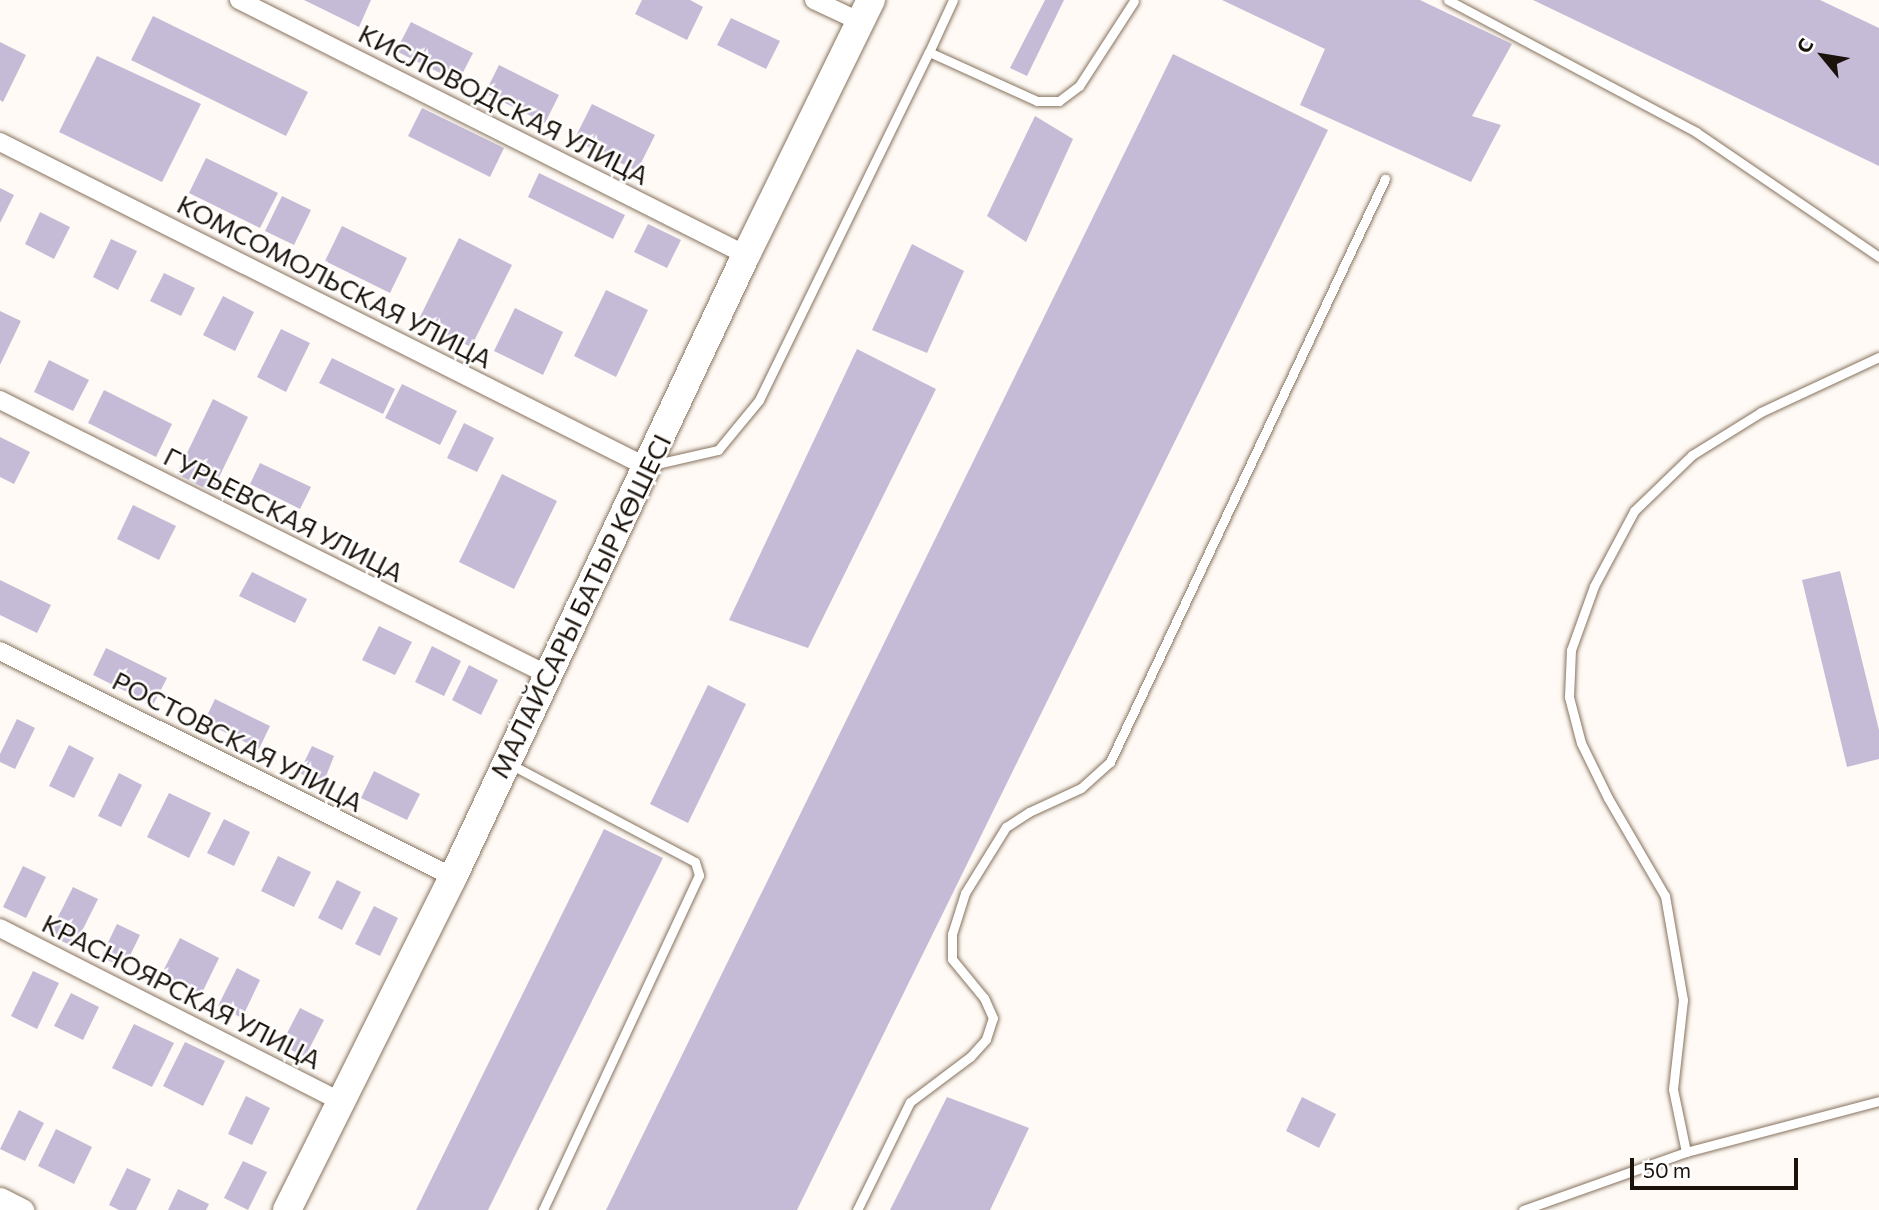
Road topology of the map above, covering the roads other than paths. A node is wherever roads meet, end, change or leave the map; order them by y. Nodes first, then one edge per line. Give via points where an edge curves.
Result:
1 (239, 0) edge
2 (814, 0) edge
3 (953, 0) edge
4 (1448, 0) edge
5 (1134, 1) edge
6 (866, 11) edge
7 (929, 51) junction
8 (0, 142) edge
9 (1385, 179) dead end
10 (746, 255) junction
11 (1879, 257) edge
12 (1879, 357) edge
13 (0, 400) edge
14 (647, 467) junction
15 (0, 651) edge
16 (546, 674) junction
17 (506, 761) junction
18 (453, 877) junction
19 (0, 928) edge
20 (340, 1101) junction
21 (1879, 1101) edge
22 (1686, 1152) junction
23 (0, 1199) edge
24 (22, 1210) edge
25 (287, 1210) edge
26 (543, 1210) edge
27 (857, 1210) edge
28 (1523, 1210) edge

1 - 10 street, КИСЛОВОДСКАЯ УЛИЦА
2 - 6 street
3 - 7 lane
4 - 11 lane via 1696,132
5 - 7 lane via 1079,86 1059,101 1037,101
6 - 10 main road, МАЛАЙСАРЫ БАТЫР КӨШЕСІ
7 - 14 lane via 759,400 718,450
8 - 14 street, КОМСОМОЛЬСКАЯ УЛИЦА
9 - 27 lane via 1110,762 1082,788 1006,827 965,893 952,934 952,959 984,998 993,1018 986,1039 970,1057 910,1102
10 - 14 main road, МАЛАЙСАРЫ БАТЫР КӨШЕСІ
12 - 22 lane via 1761,412 1692,455 1634,511 1594,586 1572,650 1569,697 1581,743 1665,896 1683,1000 1673,1089
13 - 16 street, ГУРЬЕВСКАЯ УЛИЦА
14 - 16 main road, МАЛАЙСАРЫ БАТЫР КӨШЕСІ
15 - 18 street, РОСТОВСКАЯ УЛИЦА
16 - 17 main road, МАЛАЙСАРЫ БАТЫР КӨШЕСІ
17 - 18 main road, МАЛАЙСАРЫ БАТЫР КӨШЕСІ
17 - 26 lane via 695,862 699,875
18 - 20 main road, МАЛАЙСАРЫ БАТЫР КӨШЕСІ
19 - 20 street, КРАСНОЯРСКАЯ УЛИЦА
20 - 25 main road, МАЛАЙСАРЫ БАТЫР КӨШЕСІ
21 - 22 lane
22 - 28 lane
23 - 24 street

